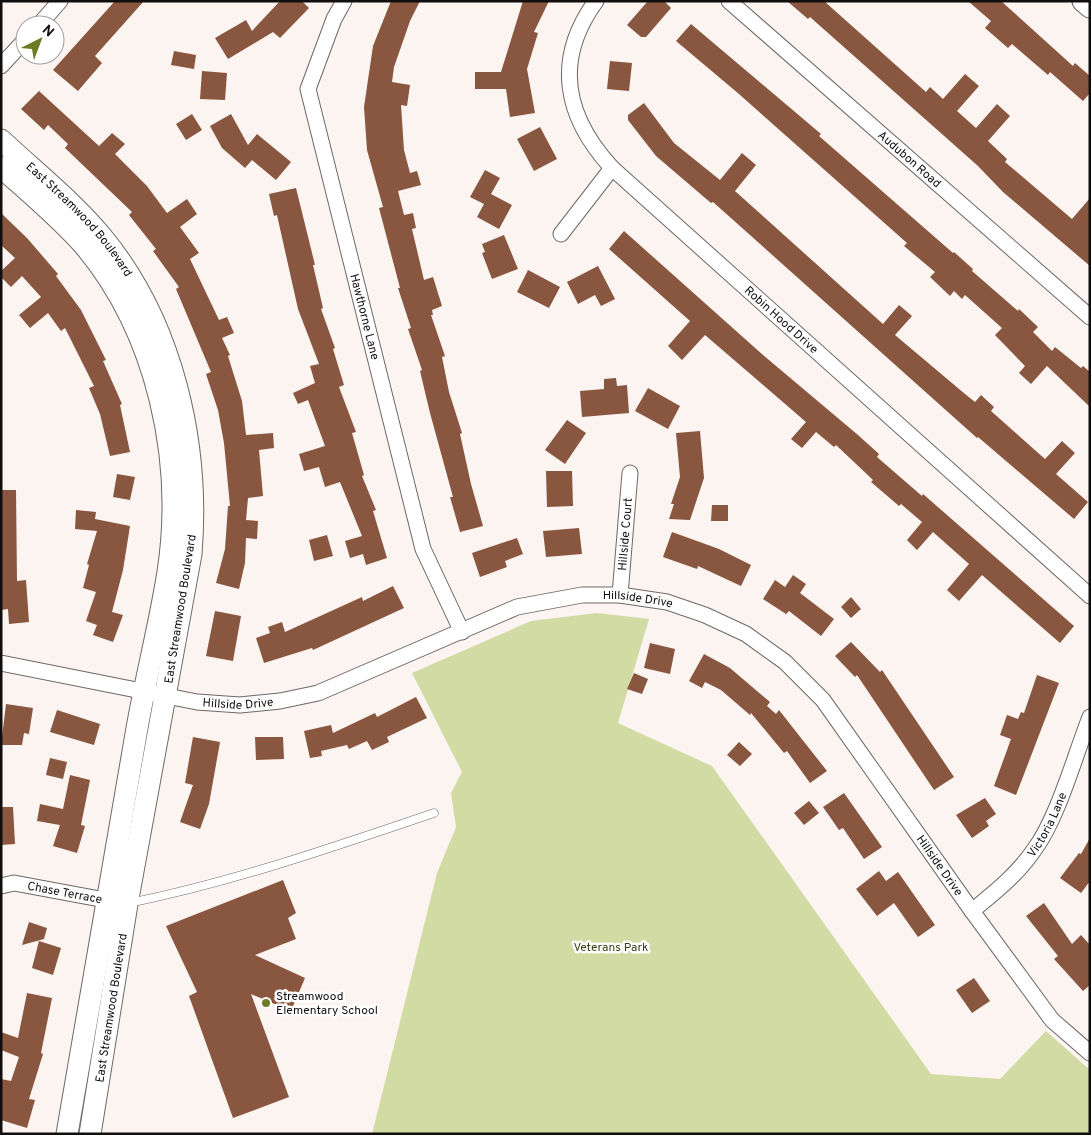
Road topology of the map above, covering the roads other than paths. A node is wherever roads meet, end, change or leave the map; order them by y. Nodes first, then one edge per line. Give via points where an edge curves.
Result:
1 (60, 1) edge
2 (344, 1) edge
3 (596, 1) edge
4 (729, 1) edge
5 (1083, 1) edge
6 (1090, 7) edge
7 (48, 15) edge
8 (15, 51) edge
9 (1, 66) edge
10 (1, 140) edge
11 (1, 167) edge
12 (612, 168) junction
13 (561, 234) dead end
14 (1090, 317) edge
15 (630, 473) dead end
16 (620, 595) junction
17 (1090, 596) edge
18 (462, 632) junction
19 (1, 663) edge
20 (143, 691) junction
21 (166, 696) junction
22 (1090, 717) edge
23 (434, 813) dead end
24 (1, 886) edge
25 (117, 902) junction
26 (972, 911) junction
27 (1090, 1053) edge
28 (67, 1134) edge
29 (90, 1134) edge

1 - 7 street
2 - 18 street, Hawthorne Lane via 308,88 423,548
3 - 12 street, Robin Hood Drive via 579,30 573,50 570,83 577,119 585,136
4 - 14 street, Audubon Road
5 - 6 street
8 - 9 street
10 - 21 street, East Streamwood Boulevard via 112,249 142,298 174,380 186,434 194,516 191,554
11 - 20 street, East Streamwood Boulevard via 76,237 102,269 133,324 160,397 171,467 173,517 168,573
12 - 13 street
12 - 17 street, Robin Hood Drive
15 - 16 street, Hillside Court
16 - 18 street, Hillside Drive via 582,595 526,605
16 - 26 street, Hillside Drive via 667,602 705,615 746,634 785,662 823,700
18 - 21 street, Hillside Drive via 318,693 240,705
19 - 20 street, Hillside Drive
20 - 21 street, Hillside Drive
20 - 25 street, East Streamwood Boulevard
21 - 25 street, East Streamwood Boulevard
22 - 26 street, Victoria Lane via 1050,822 1035,849 1013,877
23 - 25 lane via 291,861 177,894
24 - 25 street, Chase Terrace via 14,884
25 - 28 street, East Streamwood Boulevard
25 - 29 street, East Streamwood Boulevard
26 - 27 street, Hillside Drive via 1052,1020

